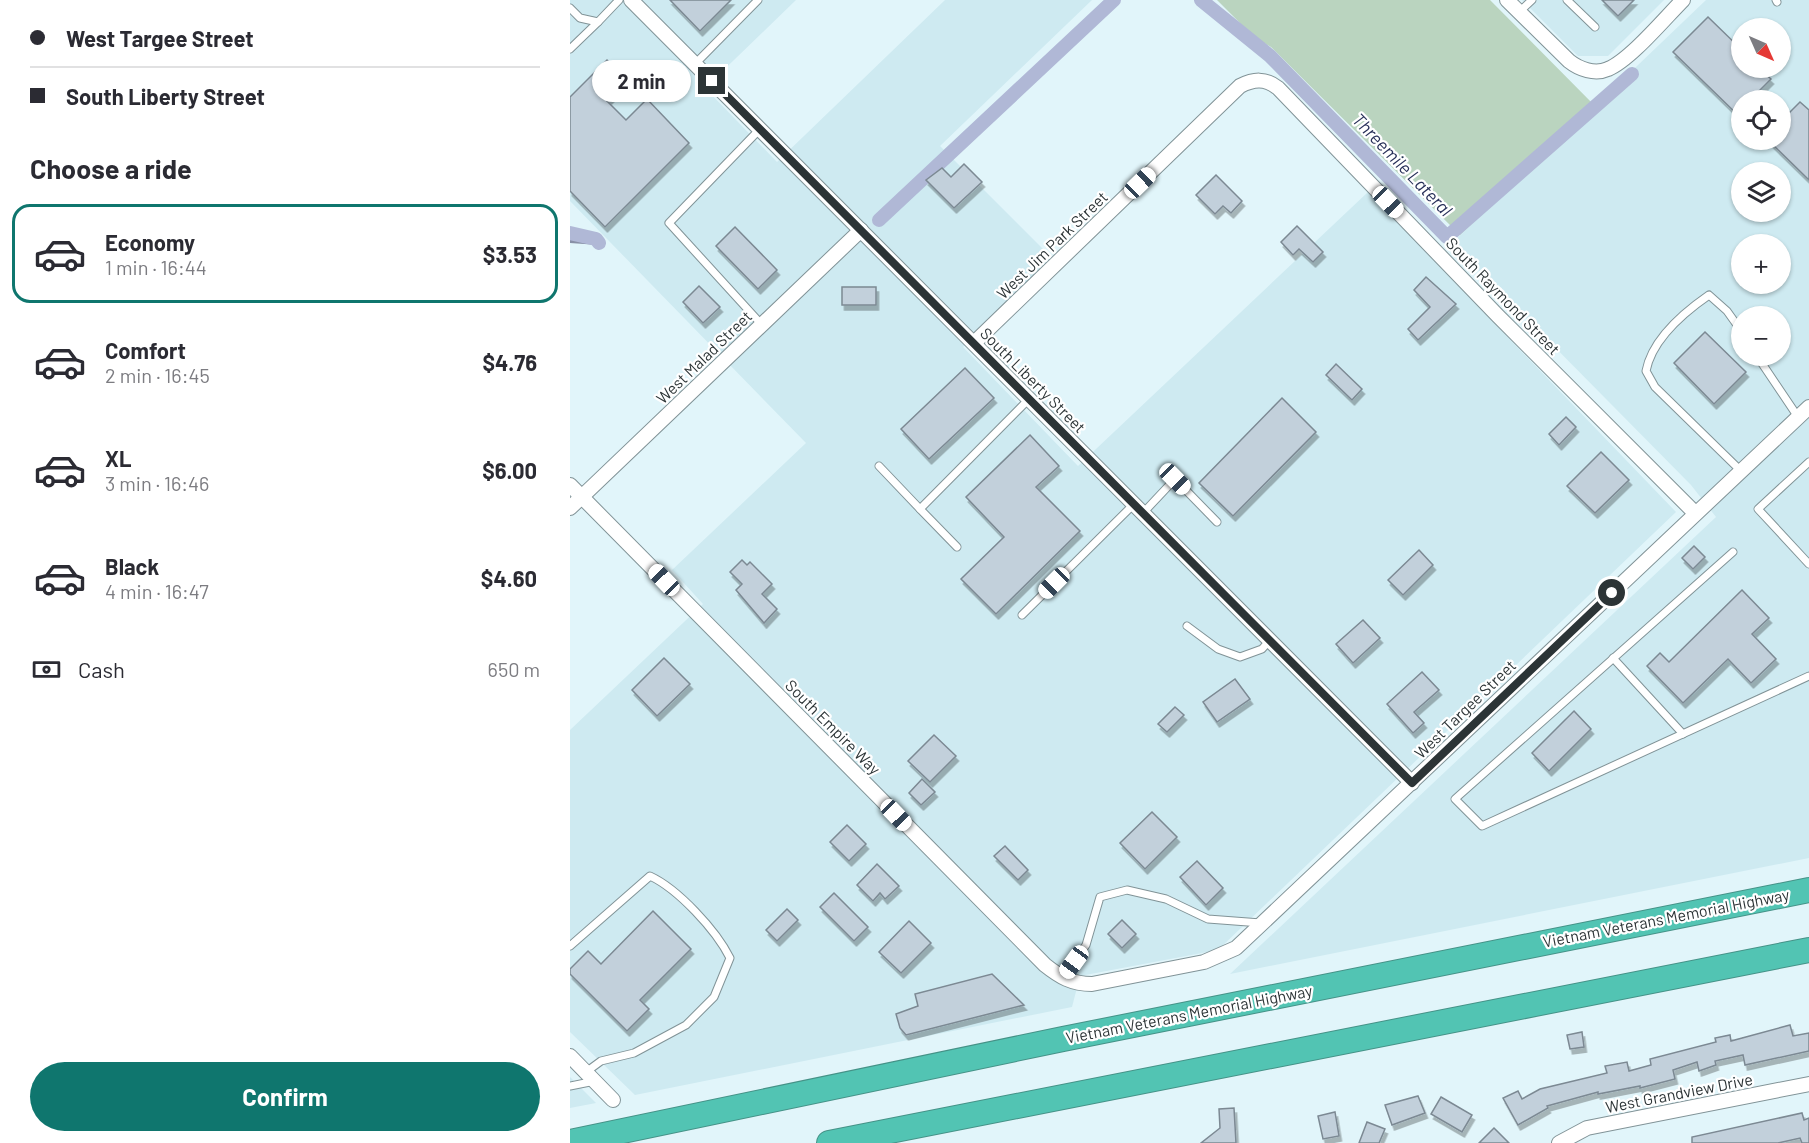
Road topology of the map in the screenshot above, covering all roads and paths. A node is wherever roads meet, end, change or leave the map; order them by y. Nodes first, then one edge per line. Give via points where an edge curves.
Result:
1 (620, 0) edge
2 (631, 0) edge
3 (758, 0) edge
4 (1507, 0) edge
5 (1532, 0) edge
6 (1567, 0) edge
7 (1683, 0) edge
8 (570, 8) edge
9 (1519, 12) junction
10 (598, 22) junction
11 (1595, 27) dead end
12 (570, 49) edge
13 (695, 64) junction
14 (1261, 80) joint
15 (760, 129) junction
16 (861, 230) junction
17 (1731, 316) edge
18 (762, 325) junction
19 (974, 343) junction
20 (1764, 366) edge
21 (1029, 399) junction
22 (1809, 407) edge
23 (1798, 417) junction
24 (1809, 462) edge
25 (879, 466) dead end
26 (1741, 471) junction
27 (570, 485) edge
28 (582, 497) junction
29 (570, 508) edge
30 (920, 508) junction
31 (1138, 508) junction
32 (1695, 513) junction
33 (1217, 522) dead end
34 (957, 547) dead end
35 (1733, 552) dead end
36 (1809, 564) edge
37 (1022, 615) dead end
38 (1187, 626) dead end
39 (1270, 640) junction
40 (1613, 658) junction
41 (1809, 676) edge
42 (1683, 734) junction
43 (1412, 783) junction
44 (1809, 890) edge
45 (1263, 924) junction
46 (570, 946) edge
47 (1809, 950) edge
48 (1062, 979) junction
49 (1078, 984) joint
50 (570, 1056) edge
51 (591, 1077) junction
52 (1809, 1084) edge
53 (570, 1086) edge
54 (614, 1100) dead end
55 (570, 1142) edge
56 (829, 1143) edge
57 (1558, 1143) edge

1 - 10 lane
2 - 13 street, South Liberty Street
3 - 13 lane
4 - 9 street
5 - 9 lane
6 - 11 lane
7 - 9 street via 1607,70 1578,69
8 - 10 lane via 580,18
10 - 12 lane
13 - 15 street, South Liberty Street
14 - 19 street, West Jim Park Street via 1240,86
14 - 32 street, South Raymond Street via 1278,88
15 - 16 street, South Liberty Street
15 - 18 lane via 669,223
16 - 18 street, West Malad Street
16 - 19 street, South Liberty Street
17 - 26 lane via 1709,295 1690,308 1649,354 1646,371 1655,387
18 - 28 street, West Malad Street
19 - 21 street, South Liberty Street
20 - 23 lane
21 - 30 lane
21 - 31 street, South Liberty Street
22 - 23 street, West Targee Street
23 - 26 street, West Targee Street
24 - 36 lane via 1758,509
25 - 30 lane
26 - 32 street, West Targee Street
27 - 28 street, South Empire Way
28 - 29 street, West Malad Street
28 - 48 street, South Empire Way
30 - 34 lane
31 - 33 lane via 1175,479
31 - 37 lane
31 - 39 street, South Liberty Street
32 - 43 street, West Targee Street
35 - 40 lane
38 - 39 lane via 1218,649 1240,657 1262,649
39 - 43 street, South Liberty Street
40 - 42 lane
40 - 42 lane via 1455,799 1482,826
41 - 42 lane
43 - 45 street, West Targee Street
44 - 55 highway, Vietnam Veterans Memorial Highway
45 - 48 lane via 1208,919 1166,899 1127,890 1100,897 1086,945
45 - 49 street, West Targee Street via 1236,948 1204,962 1107,982
46 - 51 lane via 650,876 664,882 721,939 730,958 714,997 686,1025 634,1053 601,1061
47 - 56 highway
48 - 49 street, South Empire Way
50 - 51 street
51 - 53 lane
51 - 54 street
52 - 57 street, West Grandview Drive via 1587,1128

